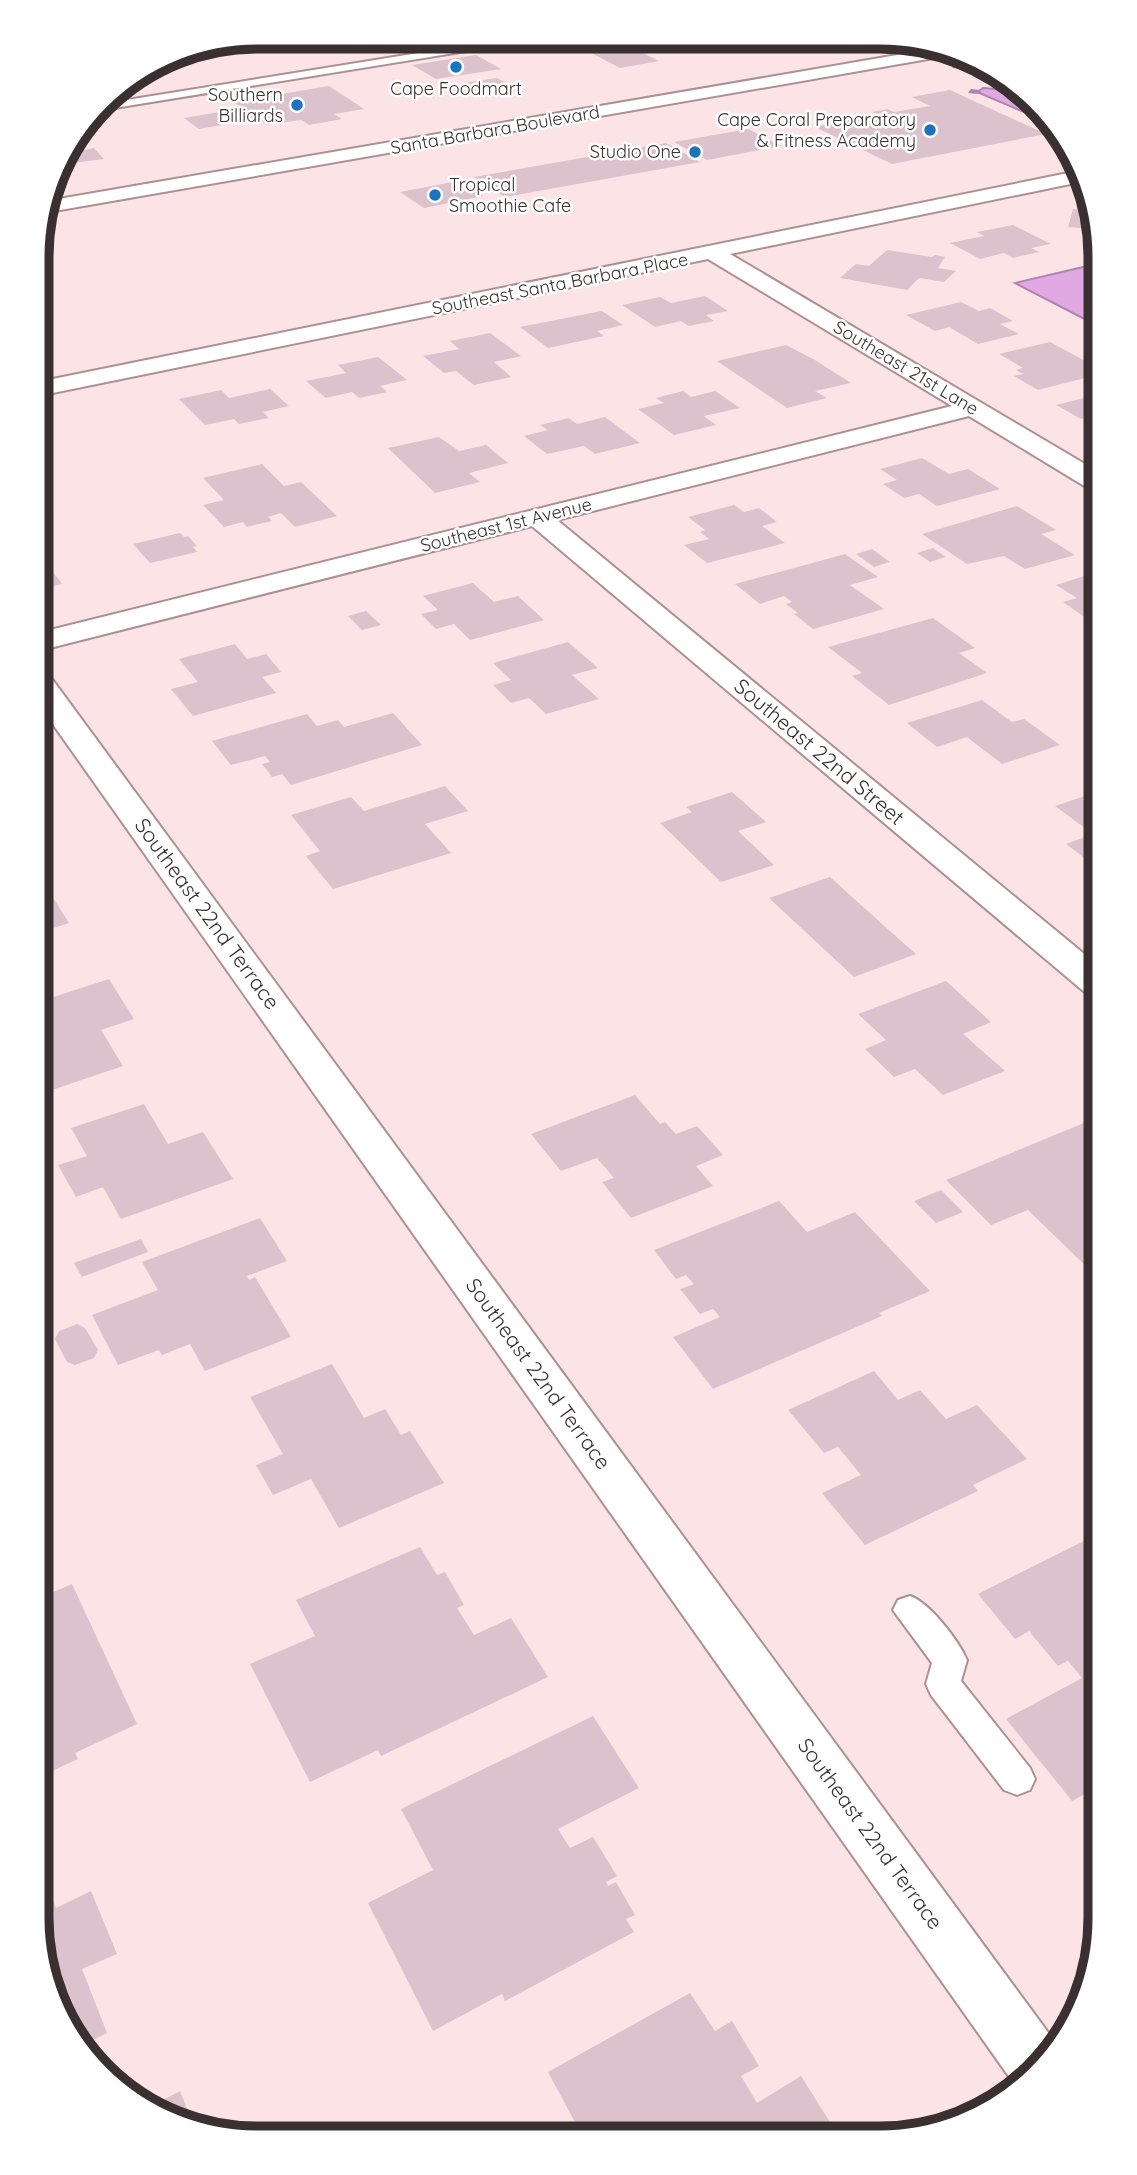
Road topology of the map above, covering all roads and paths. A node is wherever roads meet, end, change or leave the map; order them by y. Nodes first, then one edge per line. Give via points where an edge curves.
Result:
1 (467, 49) edge
2 (928, 55) edge
3 (116, 105) edge
4 (1072, 178) edge
5 (56, 205) edge
6 (713, 253) junction
7 (49, 387) edge
8 (973, 408) junction
9 (1088, 477) edge
10 (537, 517) junction
11 (49, 639) edge
12 (49, 696) edge
13 (1088, 976) edge
14 (910, 1610) dead end
15 (1017, 1779) dead end
16 (1032, 2060) edge

1 - 3 lane
2 - 5 street, Santa Barbara Boulevard
4 - 6 street, Southeast Santa Barbara Place
6 - 7 street, Southeast Santa Barbara Place
6 - 8 street, Southeast 21st Lane
8 - 9 street, Southeast 21st Lane
8 - 10 street, Southeast 1st Avenue
10 - 11 street, Southeast 1st Avenue
10 - 13 street, Southeast 22nd Street
12 - 16 street, Southeast 22nd Terrace
14 - 15 lane via 950,1660 943,1684

